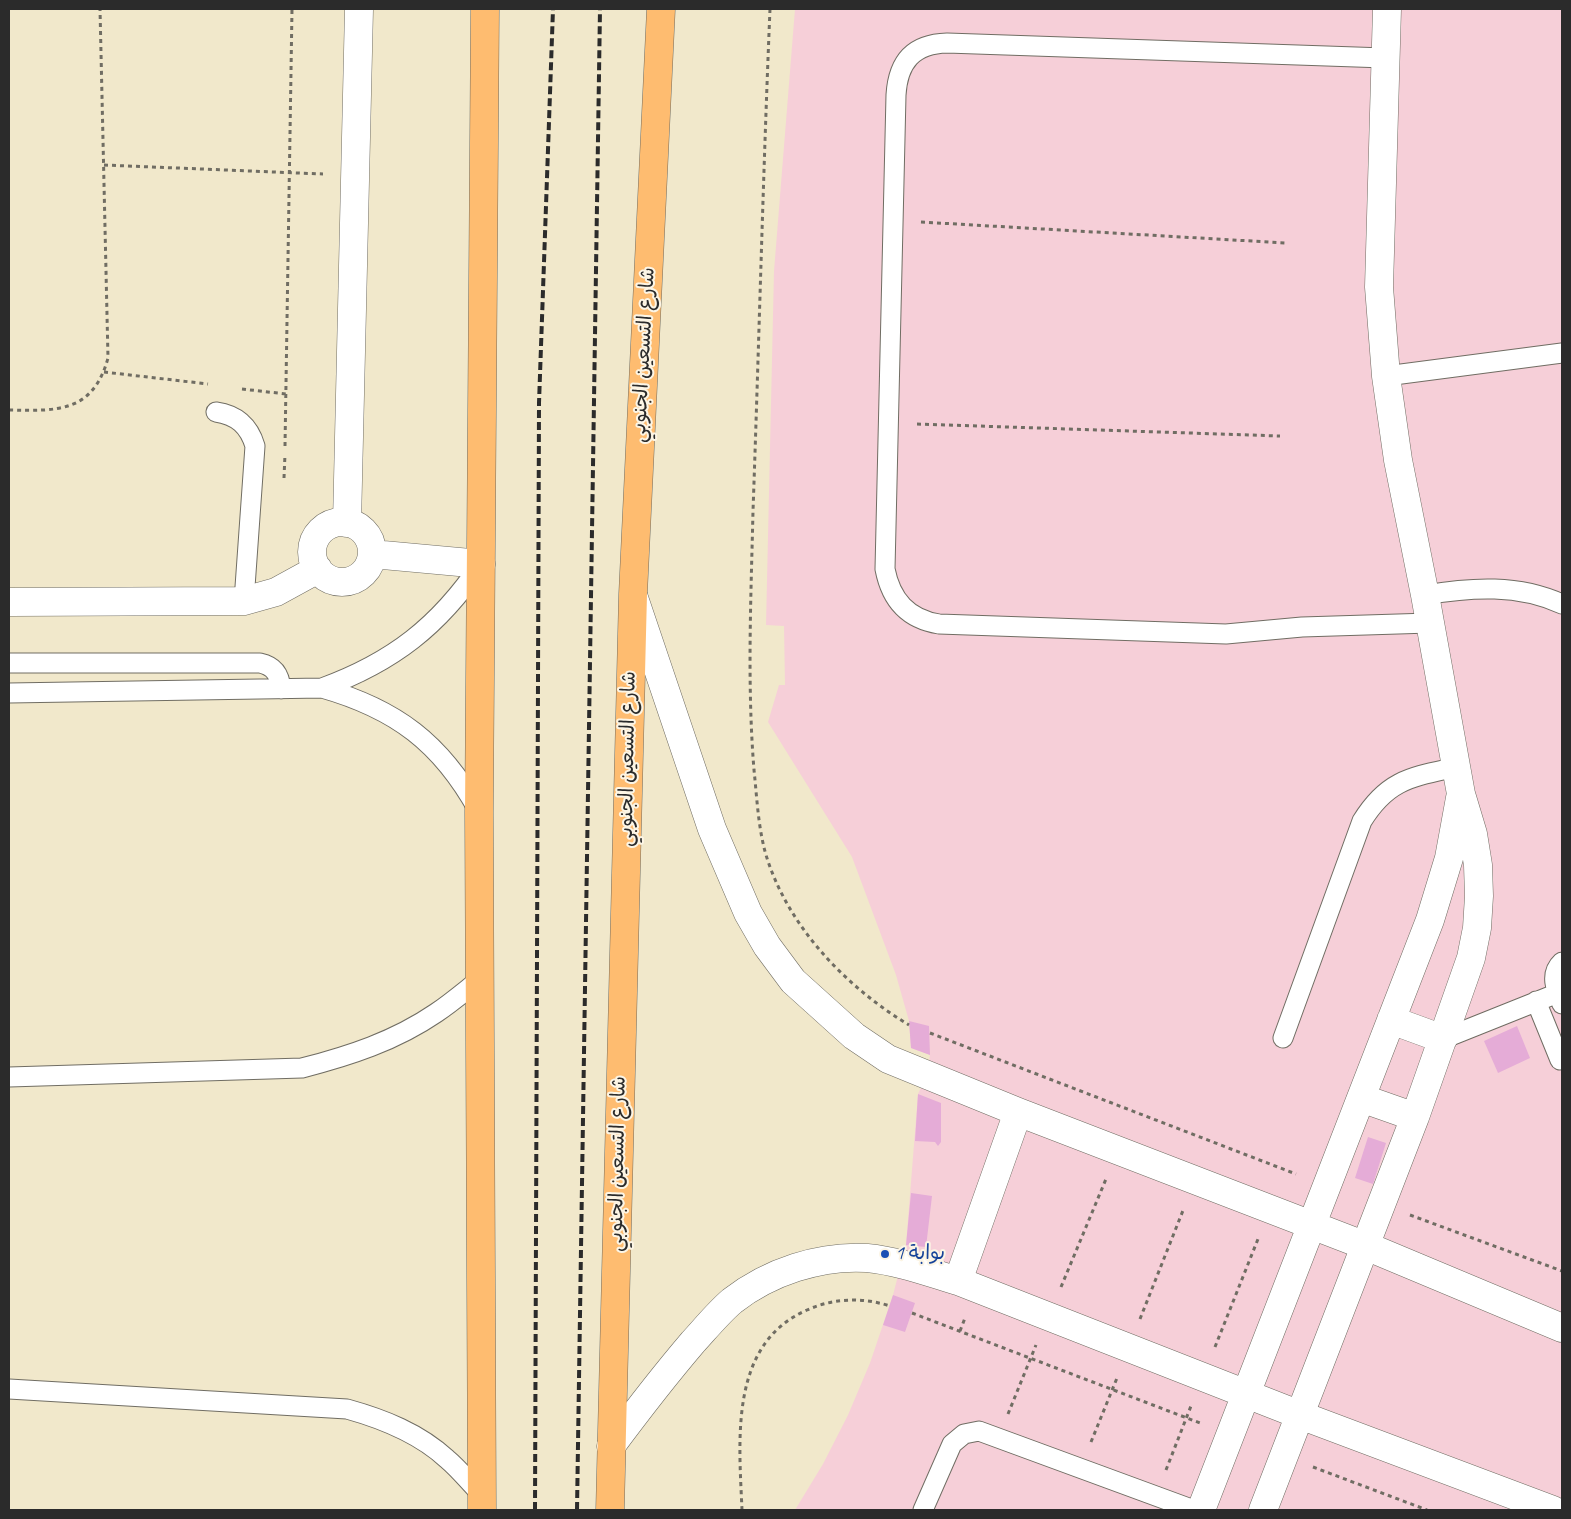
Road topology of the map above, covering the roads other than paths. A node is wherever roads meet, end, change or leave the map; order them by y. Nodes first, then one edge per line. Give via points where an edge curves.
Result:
1 (359, 9) edge
2 (485, 9) edge
3 (661, 9) edge
4 (1387, 9) edge
5 (1385, 58) junction
6 (1562, 353) edge
7 (1386, 376) junction
8 (216, 412) dead end
9 (347, 523) junction
10 (372, 554) junction
11 (481, 564) junction
12 (318, 569) junction
13 (632, 594) junction
14 (1425, 595) junction
15 (244, 601) junction
16 (9, 602) edge
17 (1562, 604) edge
18 (1430, 623) junction
19 (9, 663) edge
20 (281, 688) junction
21 (322, 688) junction
22 (9, 693) edge
23 (1457, 767) junction
24 (1461, 794) junction
25 (479, 812) junction
26 (1562, 962) edge
27 (479, 980) junction
28 (1560, 998) edge
29 (1536, 1001) junction
30 (1391, 1020) junction
31 (1283, 1038) dead end
32 (1443, 1039) junction
33 (1560, 1060) dead end
34 (9, 1077) edge
35 (1360, 1098) junction
36 (1018, 1112) junction
37 (1415, 1116) junction
38 (1311, 1226) junction
39 (1366, 1246) junction
40 (958, 1281) junction
41 (1562, 1328) edge
42 (9, 1389) edge
43 (1246, 1393) junction
44 (1300, 1415) junction
45 (611, 1446) junction
46 (482, 1503) edge
47 (610, 1510) edge
48 (923, 1510) edge
49 (1194, 1510) edge
50 (1201, 1510) edge
51 (1263, 1510) edge
52 (1553, 1510) edge

1 - 9 street
2 - 11 main road
3 - 13 main road, شارع التسعين الجنوبي
4 - 5 street
5 - 7 street via 1380,287
5 - 18 lane via 933,43 909,57 897,80 885,568 893,596 902,607 926,622 1226,634 1302,627
6 - 7 lane
7 - 14 street via 1400,469
8 - 15 lane via 236,418 251,434 255,446
9 - 10 street via 366,534
9 - 12 street via 330,526 317,536 313,559
10 - 11 street
10 - 12 street via 364,573 345,582 335,582
11 - 21 lane via 445,611 409,644 376,665
11 - 25 main road
12 - 15 street via 276,592
13 - 36 street via 731,876 767,946 793,982 854,1036 888,1059
13 - 45 main road, شارع التسعين الجنوبي
14 - 17 lane via 1482,587 1510,589
14 - 18 street
15 - 16 street
18 - 23 street
19 - 20 lane via 260,663 278,673
20 - 21 lane
20 - 22 lane
21 - 25 lane via 363,701 415,731 440,754 462,782
23 - 24 street
23 - 31 lane via 1398,783 1371,806 1362,821
24 - 30 street via 1440,890
24 - 32 street via 1478,865 1477,928 1471,958
25 - 27 main road
26 - 28 lane via 1555,974
27 - 34 lane via 436,1013 399,1034 336,1059 302,1068
27 - 46 main road
28 - 29 lane
29 - 32 lane
29 - 33 lane
30 - 32 street
30 - 35 street
32 - 37 street
35 - 37 street
35 - 38 street
36 - 38 street
36 - 40 street
37 - 39 street
38 - 39 street
38 - 43 street
39 - 41 street
39 - 44 street
40 - 43 street
40 - 45 street via 902,1264 866,1258 830,1260 803,1266 762,1282 732,1302 706,1328 672,1366
42 - 46 lane via 347,1409 383,1420 425,1442 447,1458
43 - 44 street
43 - 50 street
44 - 51 street
44 - 52 street
45 - 47 main road, شارع التسعين الجنوبي
48 - 49 lane via 948,1451 964,1434 979,1431

